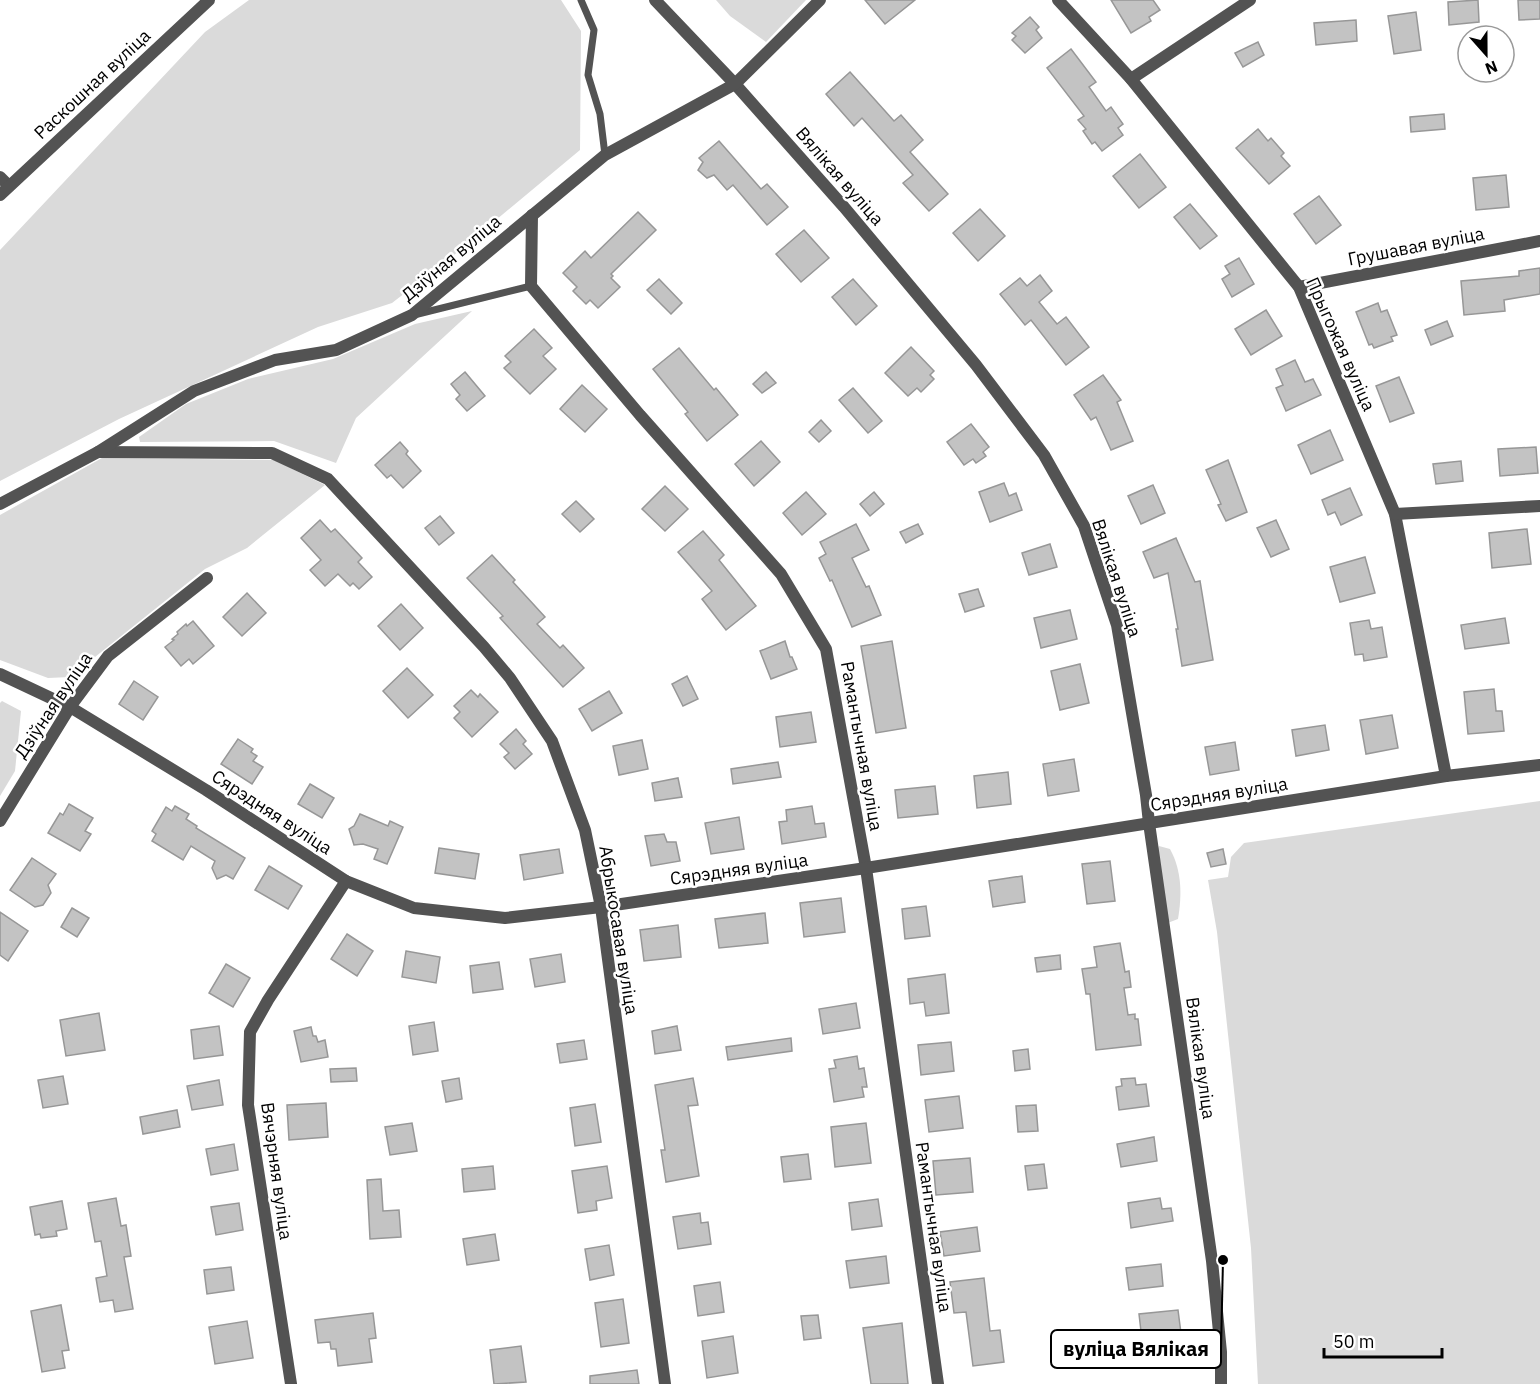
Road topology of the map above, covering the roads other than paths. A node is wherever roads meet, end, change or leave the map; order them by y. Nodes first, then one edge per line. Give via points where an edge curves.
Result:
1 (209, 0) edge
2 (581, 0) edge
3 (655, 0) edge
4 (820, 0) edge
5 (1058, 0) edge
6 (1250, 0) edge
7 (1131, 79) junction
8 (735, 84) junction
9 (605, 155) junction
10 (0, 177) edge
11 (5, 191) edge
12 (532, 214) junction
13 (1540, 241) edge
14 (531, 286) junction
15 (1299, 287) junction
16 (412, 315) junction
17 (98, 452) junction
18 (0, 504) edge
19 (1540, 506) edge
20 (1395, 514) junction
21 (207, 578) dead end
22 (0, 674) edge
23 (70, 707) junction
24 (1540, 765) edge
25 (1446, 776) junction
26 (0, 821) edge
27 (1149, 824) junction
28 (866, 868) junction
29 (346, 881) junction
30 (601, 907) junction
31 (291, 1384) edge
32 (665, 1384) edge
33 (938, 1384) edge
34 (1221, 1384) edge

1 - 11 street, Раскошная вуліца
2 - 9 lane via 594,30 588,75 600,114
3 - 8 street, Вялікая вуліца
4 - 8 street, Дзіўная вуліца
5 - 7 street, Прыгожая вуліца
6 - 7 street
7 - 15 street, Прыгожая вуліца
8 - 9 street, Дзіўная вуліца
8 - 27 street, Вялікая вуліца via 976,365 1044,454 1084,526 1117,625
9 - 12 street, Дзіўная вуліца
10 - 11 street
12 - 14 street
12 - 16 street, Дзіўная вуліца
13 - 15 street, Грушавая вуліца
14 - 16 lane
14 - 28 street, Рамантычная вуліца via 781,574 826,649
15 - 20 street, Прыгожая вуліца
16 - 17 street, Дзіўная вуліца via 336,350 276,360 195,391
17 - 18 street, Дзіўная вуліца
17 - 30 street, Абрыкосавая вуліца via 272,453 328,479 484,647 552,741 585,830
19 - 20 street
20 - 25 street, Прыгожая вуліца
21 - 23 street, Дзіўная вуліца via 108,656
22 - 23 street, Сярэдняя вуліца
23 - 26 street, Дзіўная вуліца
23 - 29 street, Сярэдняя вуліца
24 - 25 street, Сярэдняя вуліца
25 - 27 street, Сярэдняя вуліца
27 - 28 street, Сярэдняя вуліца
27 - 34 street, Вялікая вуліца via 1212,1261
28 - 30 street, Сярэдняя вуліца
28 - 33 street, Рамантычная вуліца
29 - 30 street, Сярэдняя вуліца via 414,908 505,918
29 - 31 street, Вячэрняя вуліца via 250,1032 248,1105
30 - 32 street, Абрыкосавая вуліца

